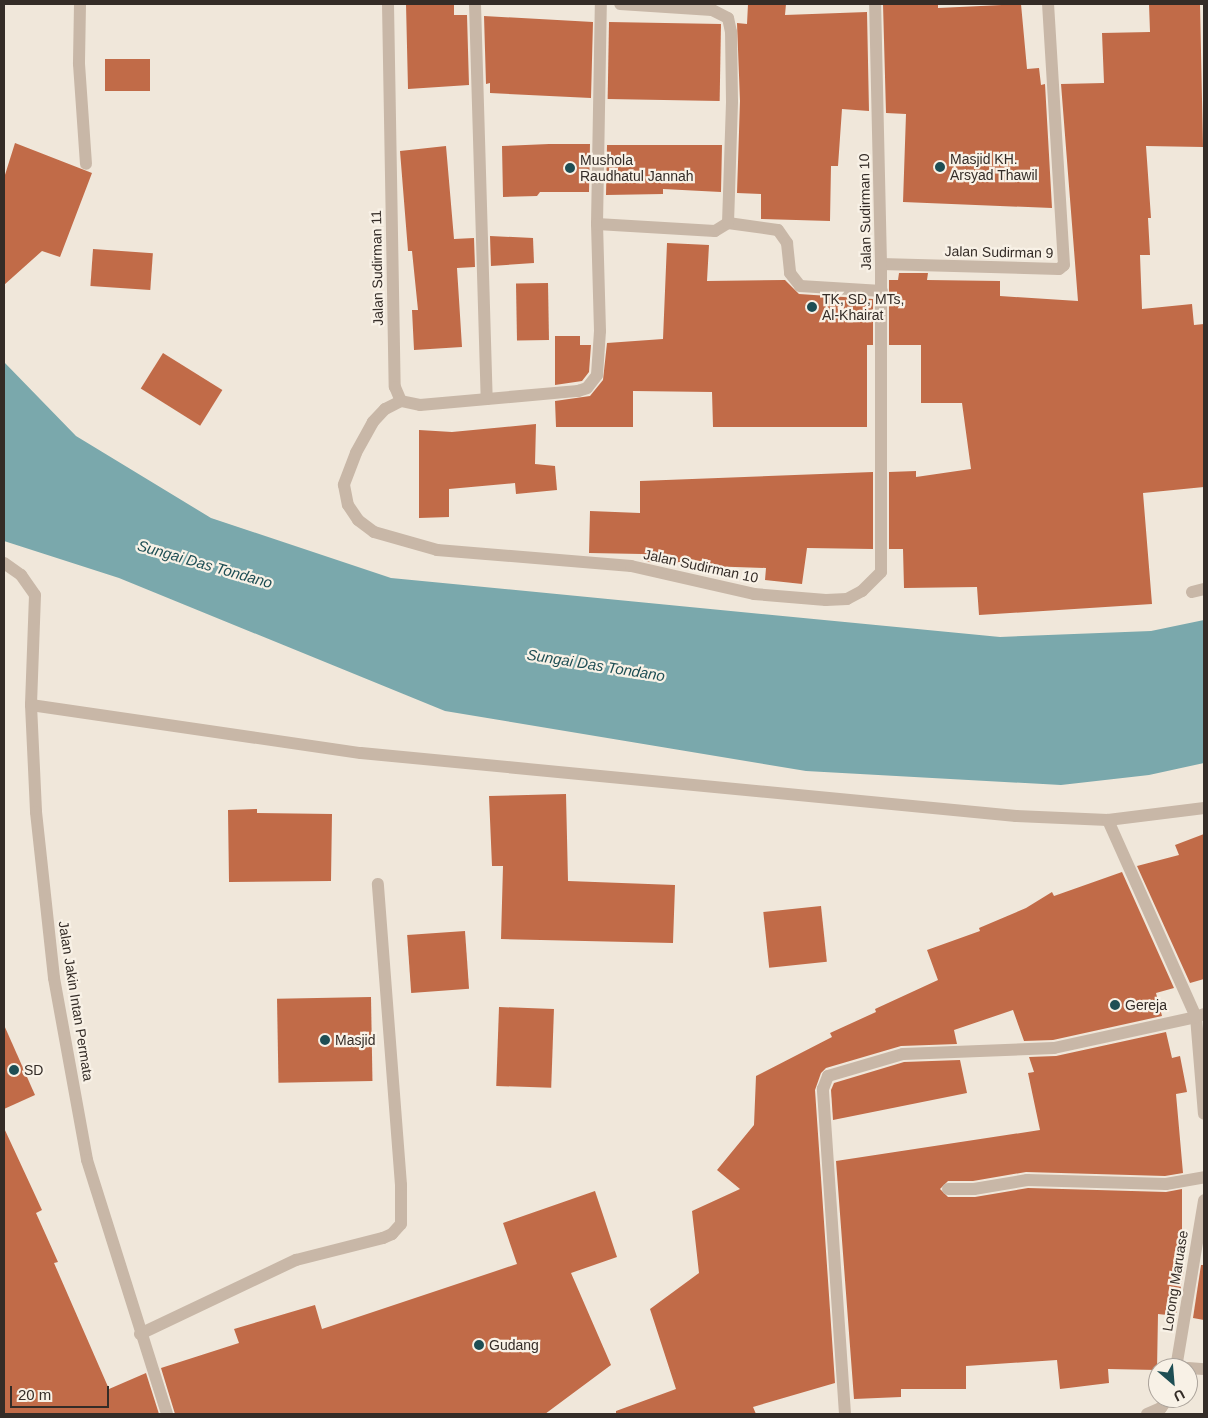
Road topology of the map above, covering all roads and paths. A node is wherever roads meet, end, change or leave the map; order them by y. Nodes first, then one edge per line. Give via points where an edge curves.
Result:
1 (80, 4) edge
2 (388, 4) edge
3 (475, 4) edge
4 (600, 4) edge
5 (620, 4) edge
6 (875, 4) edge
7 (1048, 4) edge
8 (86, 164) dead end
9 (728, 223) junction
10 (598, 224) junction
11 (881, 264) junction
12 (882, 291) junction
13 (487, 399) junction
14 (401, 401) junction
15 (4, 563) edge
16 (31, 705) junction
17 (1204, 808) edge
18 (1108, 820) junction
19 (378, 884) dead end
20 (1200, 1016) edge
21 (1204, 1114) edge
22 (1204, 1177) edge
23 (948, 1189) dead end
24 (1204, 1200) edge
25 (140, 1334) junction
26 (1179, 1358) edge
27 (1161, 1408) edge
28 (168, 1414) edge
29 (845, 1414) edge
30 (1147, 1414) edge

1 - 8 street via 79,72
2 - 14 street, Jalan Sudirman 11 via 393,363 395,392
3 - 13 street
4 - 10 street
5 - 9 street via 712,10 728,18 732,101
6 - 11 street, Jalan Sudirman 10
7 - 11 street, Jalan Sudirman 9 via 1064,265 1060,269
9 - 10 street via 715,231
9 - 12 street via 778,230 787,243 790,273 800,286
10 - 13 street via 600,331 597,375 587,388 578,391
11 - 12 street, Jalan Sudirman 10
12 - 14 street, Jalan Sudirman 10 via 882,572 862,592 847,599 742,592 612,563 437,550 374,532 358,520 348,505 344,485 373,422 385,409
13 - 14 street via 420,405
15 - 16 street, Jalan Jakin Intan Permata via 21,575 35,595
16 - 18 street via 361,753 1006,815
16 - 25 street, Jalan Jakin Intan Permata via 36,812 54,978 87,1160
17 - 18 street
18 - 20 street
19 - 25 street via 401,1185 401,1224 383,1238 296,1260
20 - 21 street
20 - 29 street via 1054,1048 903,1054 828,1076 823,1089 836,1244
22 - 23 street via 1166,1184 1027,1180 974,1189
24 - 26 street, Lorong Maruase
25 - 28 street, Jalan Jakin Intan Permata
27 - 30 street

